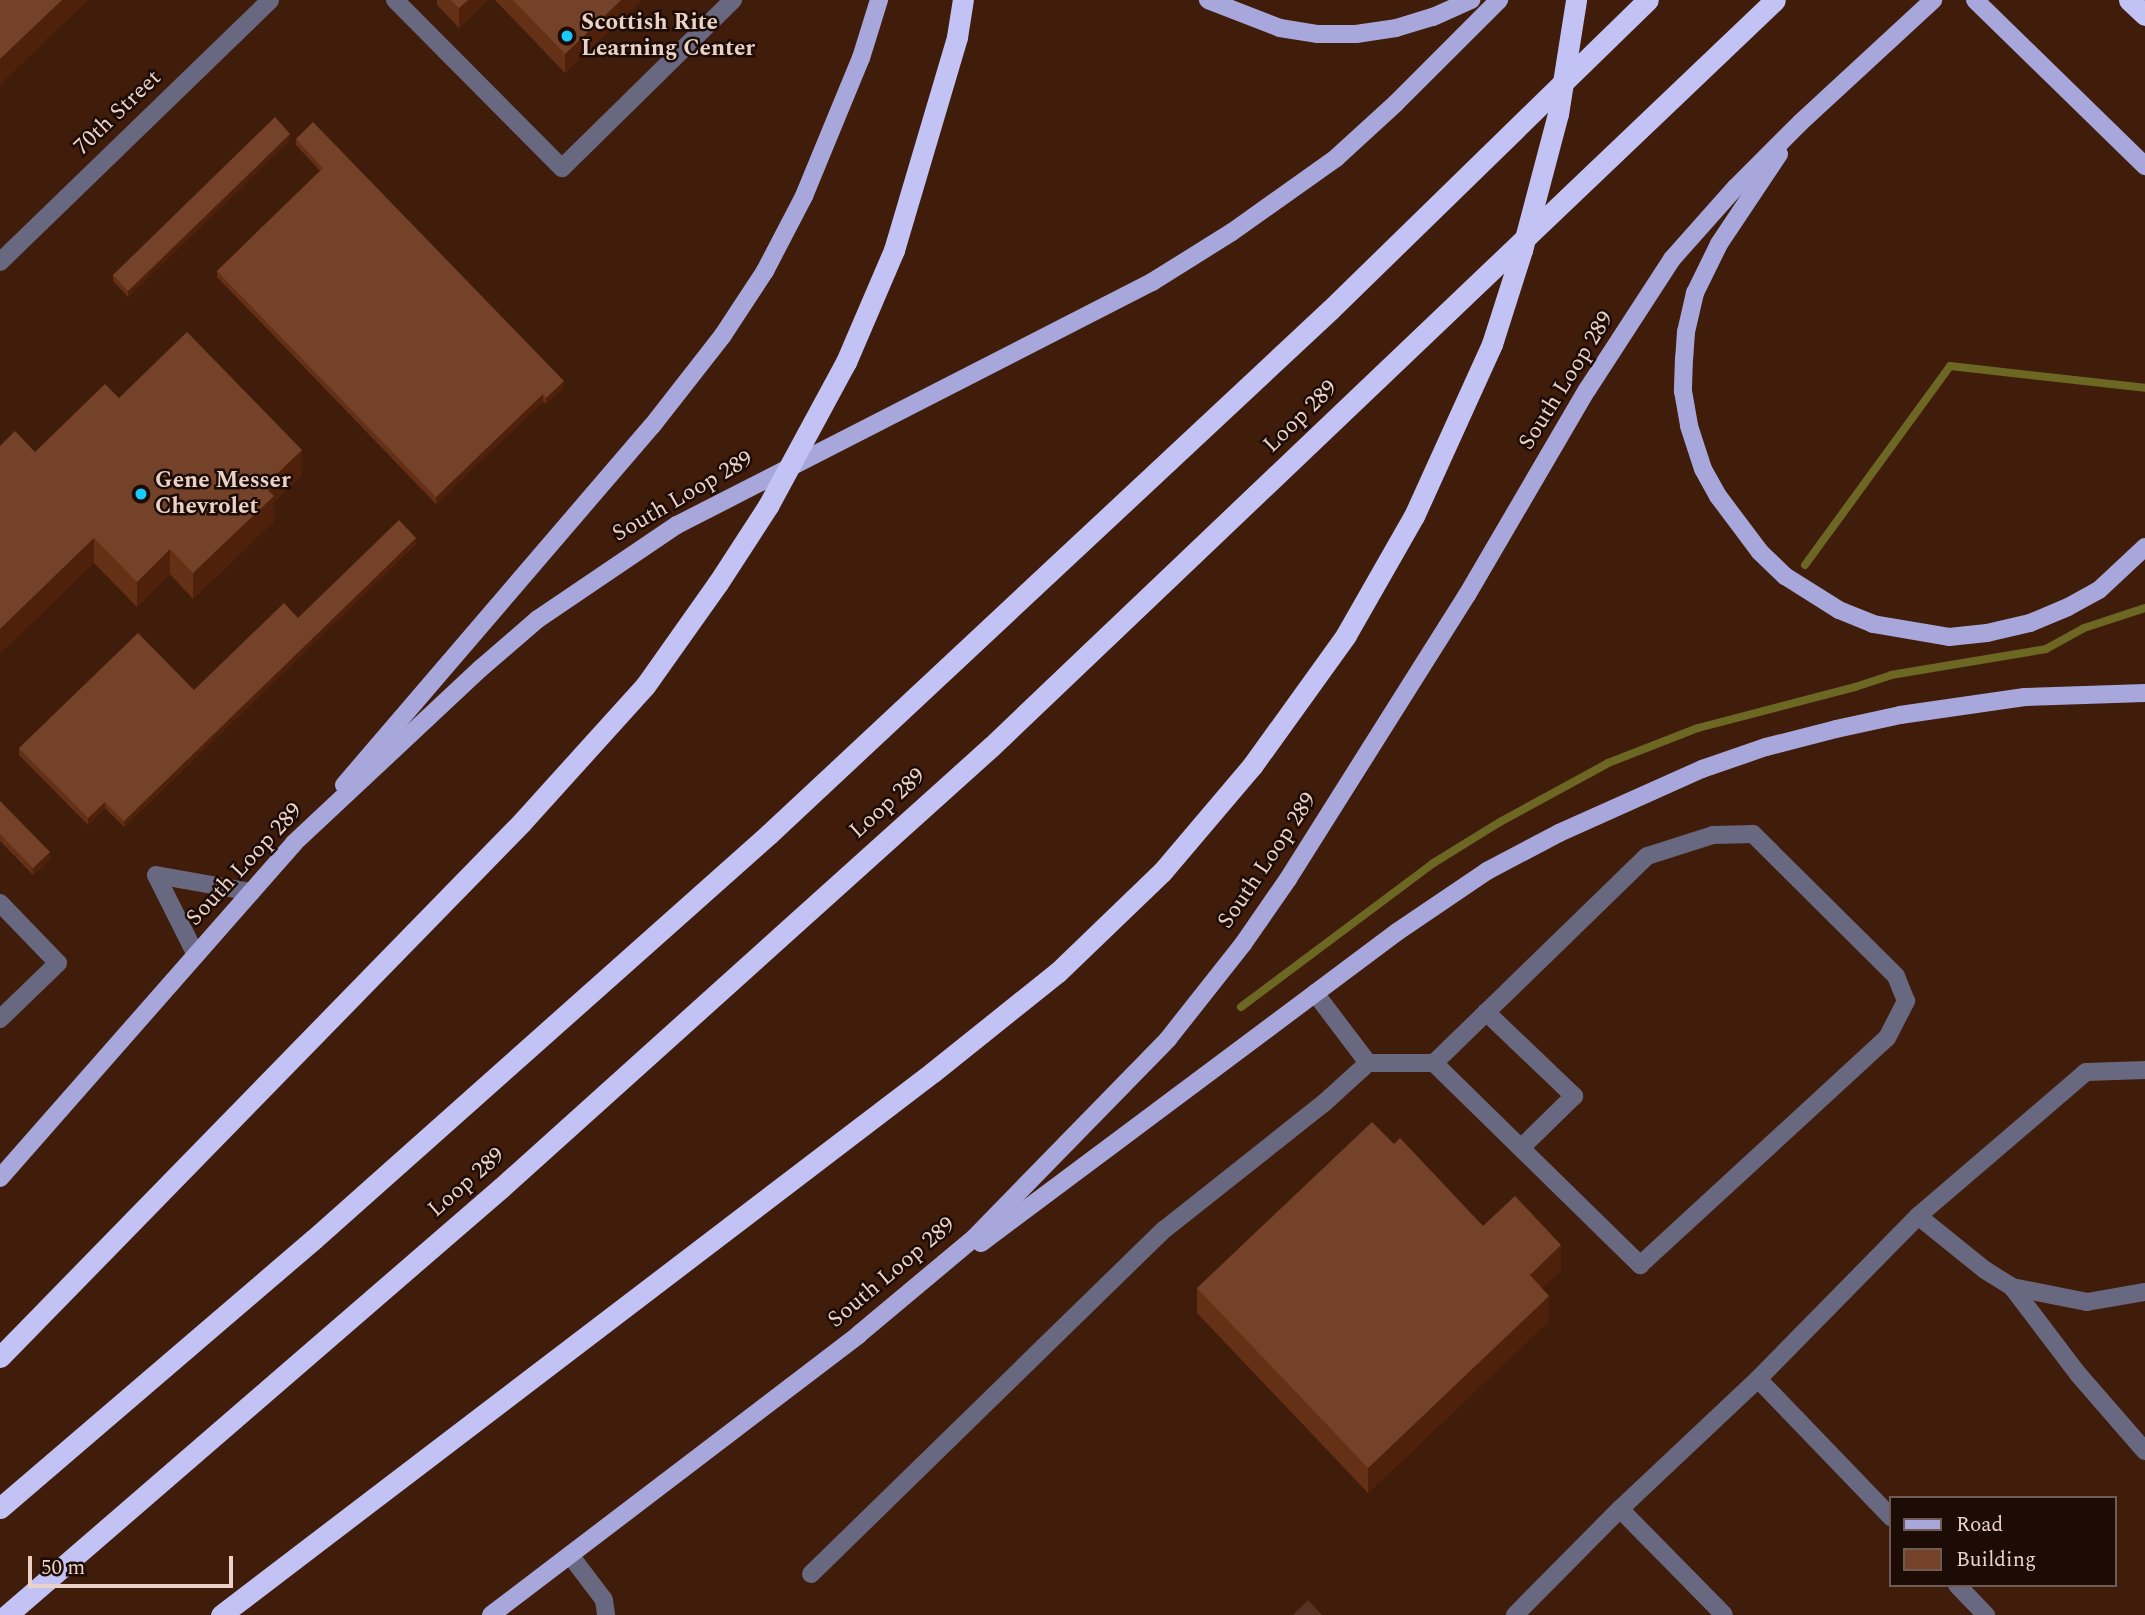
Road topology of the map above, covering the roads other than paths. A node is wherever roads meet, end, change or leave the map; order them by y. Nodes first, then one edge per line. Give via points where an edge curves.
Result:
1 (270, 0) edge
2 (395, 0) edge
3 (733, 0) edge
4 (879, 0) edge
5 (963, 0) edge
6 (1208, 0) edge
7 (1471, 0) edge
8 (1499, 0) edge
9 (1576, 0) edge
10 (1648, 0) edge
11 (1776, 0) edge
12 (1933, 0) edge
13 (1975, 0) edge
14 (2129, 0) edge
15 (2145, 15) edge
16 (1801, 122) junction
17 (2126, 148) junction
18 (2145, 166) edge
19 (2145, 177) edge
20 (4, 250) edge
21 (2145, 547) edge
22 (2145, 693) edge
23 (294, 843) junction
24 (251, 892) junction
25 (0, 903) edge
26 (196, 955) junction
27 (1315, 993) junction
28 (1486, 1012) junction
29 (0, 1019) edge
30 (1368, 1063) junction
31 (1434, 1063) junction
32 (2145, 1070) edge
33 (1522, 1147) junction
34 (0, 1178) edge
35 (1918, 1216) junction
36 (2012, 1287) junction
37 (2145, 1292) edge
38 (858, 1335) junction
39 (0, 1357) edge
40 (1758, 1379) junction
41 (2145, 1451) edge
42 (0, 1508) edge
43 (1620, 1509) junction
44 (1890, 1516) edge
45 (570, 1555) junction
46 (811, 1574) dead end
47 (1959, 1587) edge
48 (7, 1615) edge
49 (221, 1615) edge
50 (491, 1615) edge
51 (606, 1615) edge
52 (1515, 1615) edge
53 (1724, 1615) edge
54 (1986, 1615) edge

1 - 20 street, 70th Street
2 - 3 street via 562,168
4 - 23 main road via 861,58 804,196 765,271 723,335 652,426
5 - 39 highway via 957,37 894,250 846,362 768,506 645,686 522,822
6 - 7 main road via 1280,28 1356,34 1396,28
8 - 23 main road, South Loop 289 via 1336,158 1232,232 1152,282 677,525 603,573 538,619 480,669
9 - 49 highway via 1558,114 1493,344 1414,516 1346,635 1252,766 1162,872 1058,972
10 - 42 highway via 1330,310 769,834 314,1239
11 - 48 highway, Loop 289 via 981,755 502,1187
12 - 16 main road, South Loop 289
13 - 17 main road
14 - 15 highway
16 - 21 main road via 1719,244 1695,293 1686,332 1683,391 1699,458 1718,496 1760,552 1785,576 1839,611 1873,624 1949,637 2030,624 2068,607 2099,590
16 - 38 main road, South Loop 289 via 1672,259 1587,390 1468,595 1243,944 1168,1039 1071,1142 975,1237
17 - 18 main road
17 - 19 main road
22 - 27 main road via 2025,697 1900,715 1766,747 1702,769 1559,832 1487,871
23 - 24 main road, South Loop 289
24 - 26 main road, South Loop 289
24 - 26 street via 156,875
25 - 29 street via 58,963
26 - 34 main road, South Loop 289
27 - 30 street
27 - 38 main road
28 - 31 street
28 - 33 street via 1574,1096
28 - 33 street via 1647,856 1713,835 1753,834 1896,976 1906,1001 1887,1038 1640,1265
30 - 31 street
30 - 46 street via 1165,1230
31 - 33 street
32 - 35 street via 2086,1072
35 - 36 street
35 - 40 street
36 - 37 street via 2087,1302
36 - 41 street via 2078,1374
38 - 45 main road, South Loop 289
40 - 43 street
40 - 44 street
43 - 52 street
43 - 53 street
45 - 50 main road, South Loop 289
45 - 51 street via 604,1600
47 - 54 street

